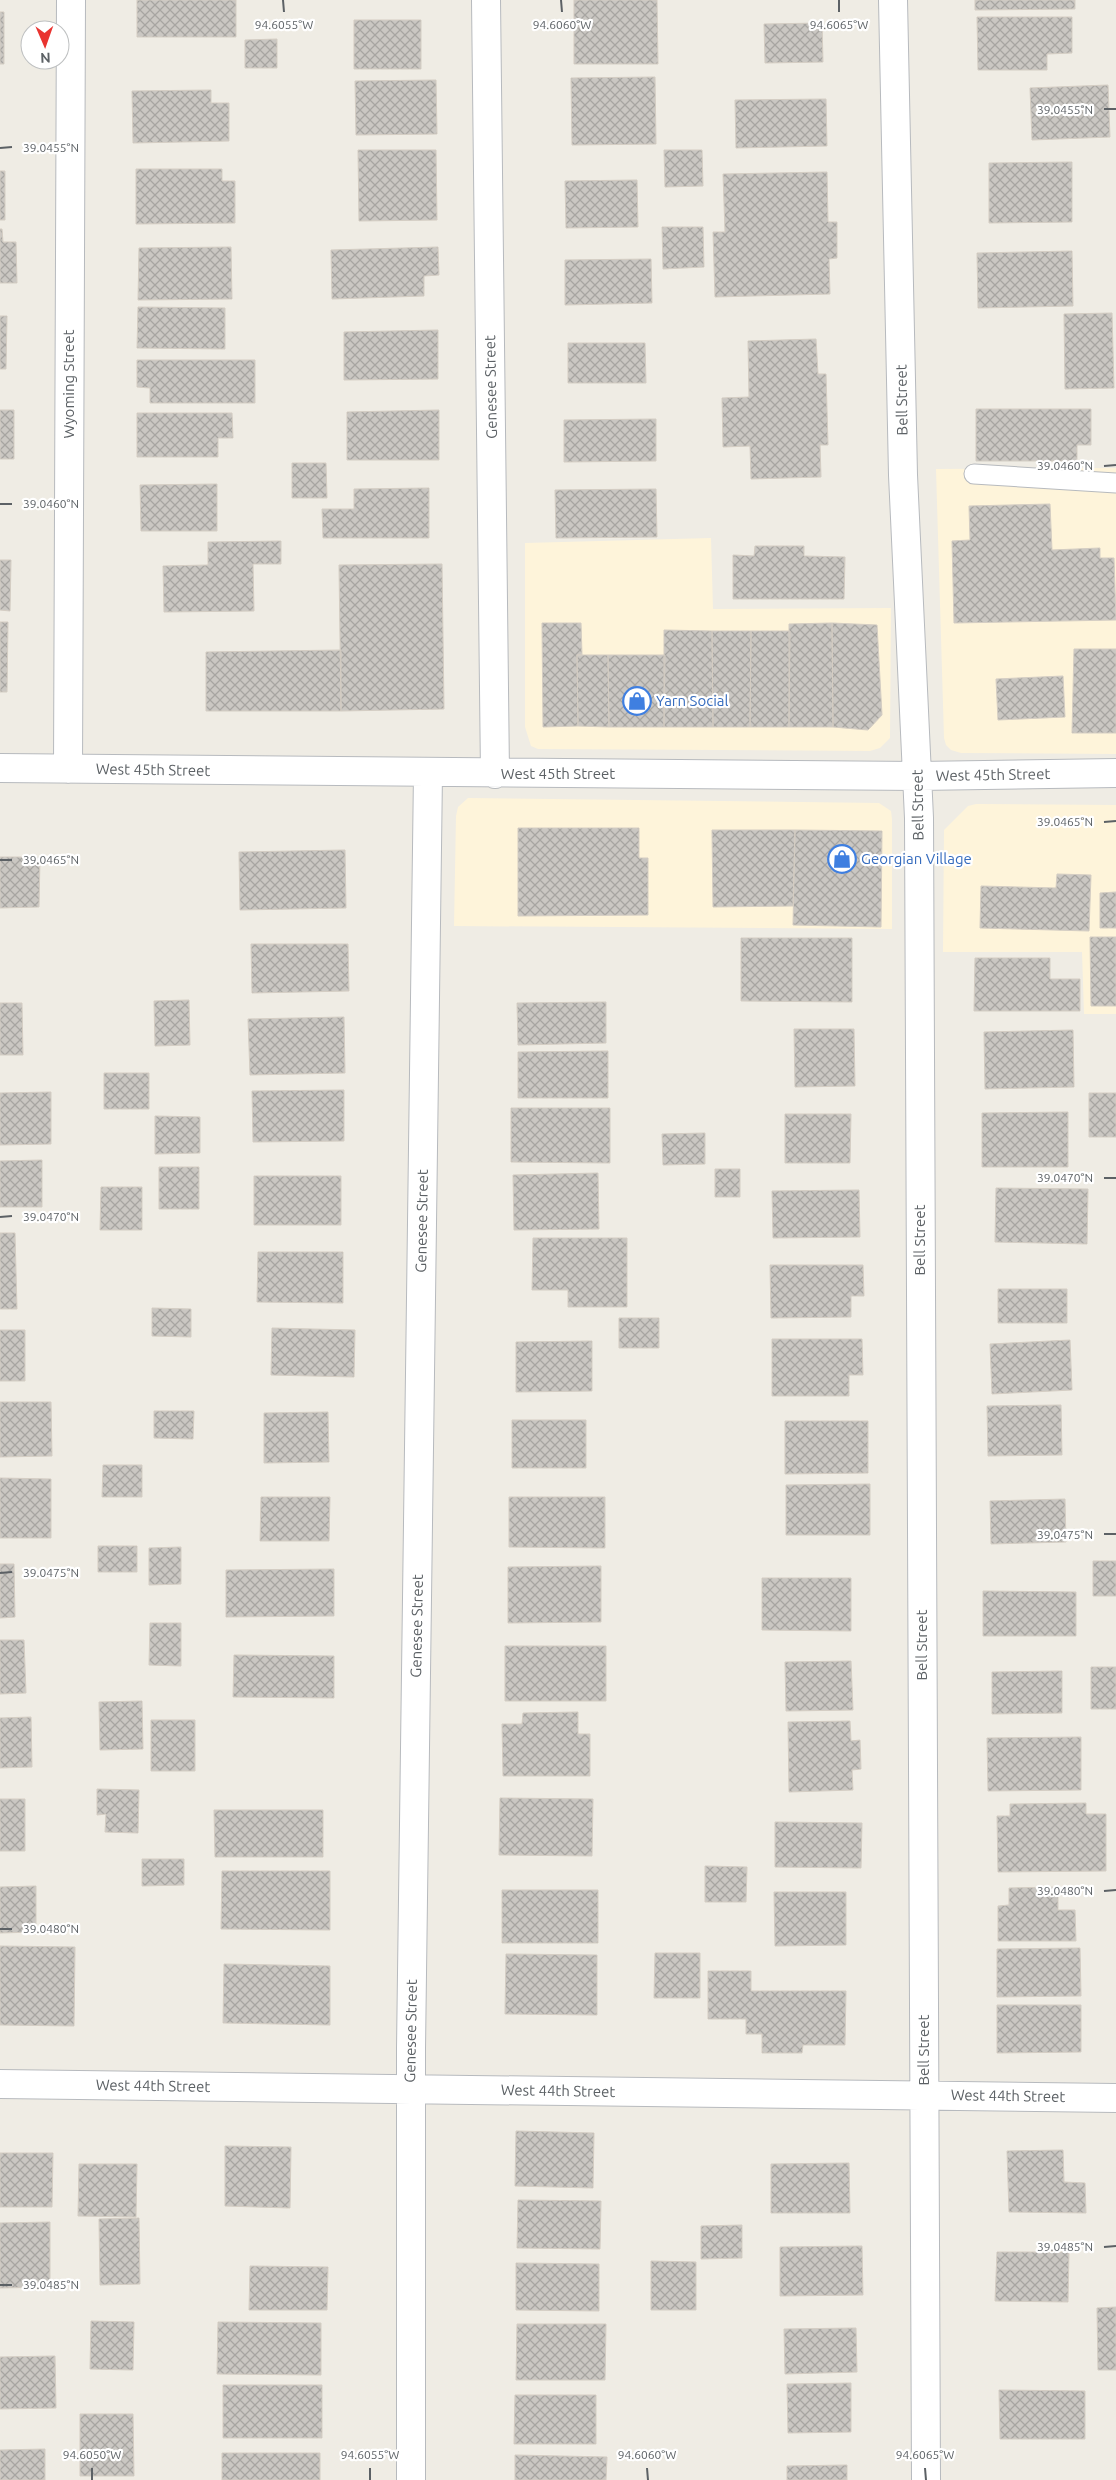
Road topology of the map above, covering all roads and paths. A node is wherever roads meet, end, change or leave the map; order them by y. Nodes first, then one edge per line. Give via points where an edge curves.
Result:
1 (71, 0) edge
2 (486, 0) edge
3 (893, 0) edge
4 (974, 474) dead end
5 (1116, 483) edge
6 (0, 768) edge
7 (68, 769) junction
8 (428, 773) junction
9 (495, 774) junction
10 (1116, 774) edge
11 (918, 776) junction
12 (0, 2084) edge
13 (411, 2089) junction
14 (924, 2094) junction
15 (1116, 2098) edge
16 (411, 2480) edge
17 (926, 2480) edge

1 - 7 street, Wyoming Street
2 - 9 street, Genesee Street
3 - 11 street, Bell Street via 903,475
4 - 5 lane
6 - 7 street, West 45th Street
7 - 8 street, West 45th Street
8 - 9 street, West 45th Street
8 - 13 street, Genesee Street
9 - 11 street, West 45th Street
10 - 11 street, West 45th Street
11 - 14 street, Bell Street
12 - 13 street, West 44th Street
13 - 14 street, West 44th Street
13 - 16 street, Genesee Street
14 - 15 street, West 44th Street
14 - 17 street, Bell Street

